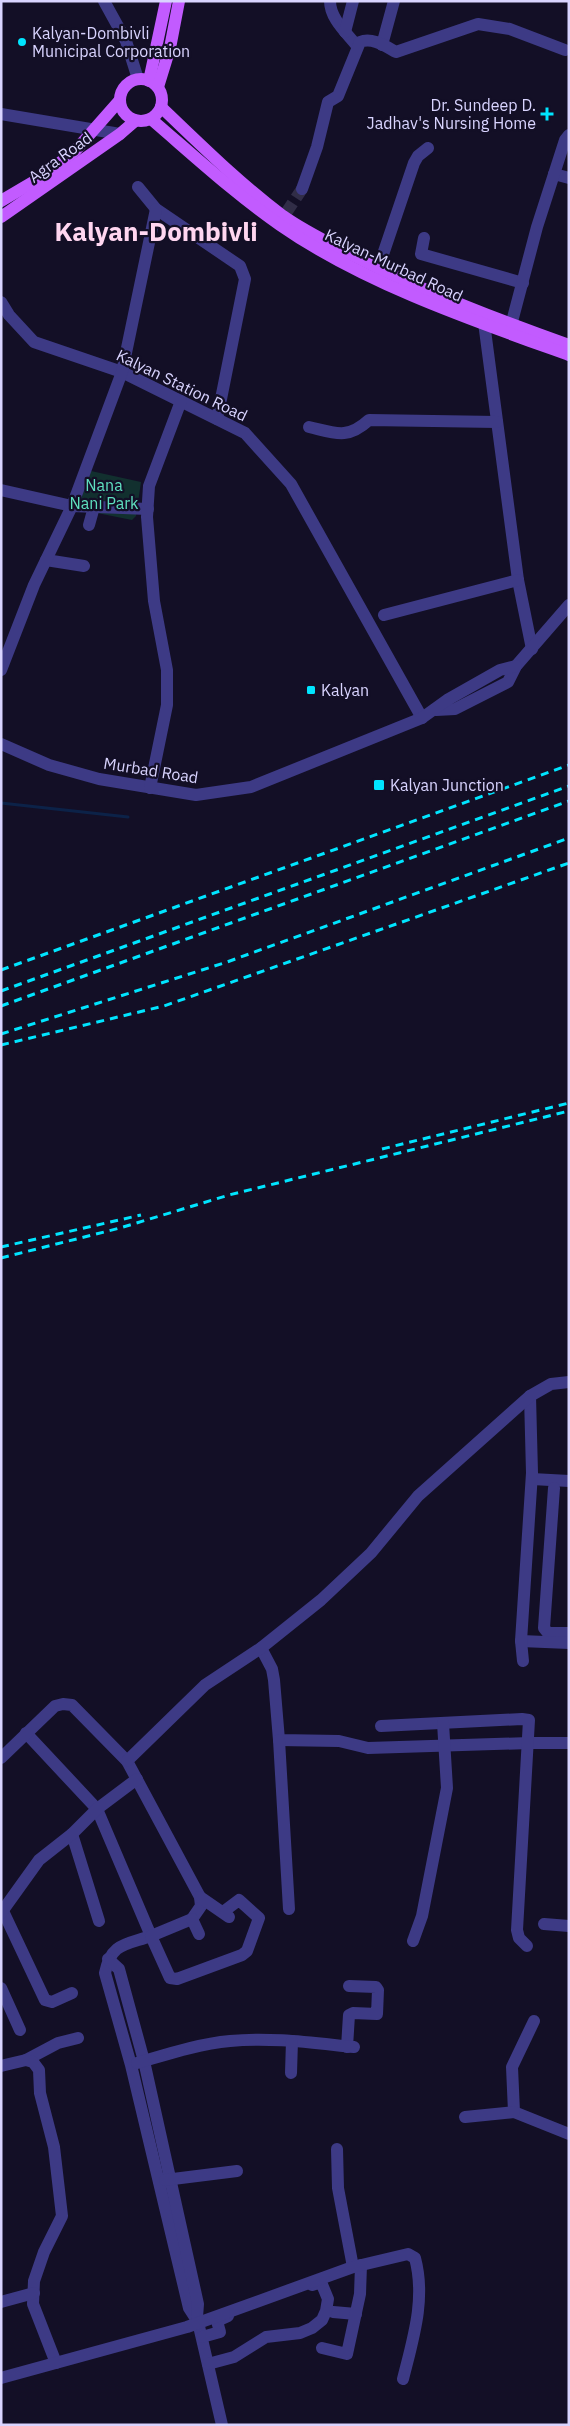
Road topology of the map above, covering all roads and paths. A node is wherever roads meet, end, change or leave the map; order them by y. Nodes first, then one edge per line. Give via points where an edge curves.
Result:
1 (104, 1) edge
2 (166, 1) edge
3 (178, 1) edge
4 (330, 1) edge
5 (353, 1) edge
6 (394, 1) edge
7 (345, 32) junction
8 (382, 45) junction
9 (357, 46) junction
10 (564, 50) dead end
11 (148, 82) junction
12 (120, 100) junction
13 (162, 107) junction
14 (1, 114) edge
15 (151, 119) junction
16 (136, 121) junction
17 (95, 128) junction
18 (120, 134) junction
19 (569, 135) edge
20 (428, 148) dead end
21 (79, 155) junction
22 (554, 174) junction
23 (569, 178) edge
24 (138, 187) dead end
25 (302, 189) tunnel mouth
26 (1, 202) edge
27 (156, 209) junction
28 (1, 217) edge
29 (283, 218) junction
30 (424, 238) dead end
31 (377, 273) junction
32 (523, 283) junction
33 (1, 302) edge
34 (484, 320) junction
35 (510, 330) junction
36 (565, 349) edge
37 (122, 372) junction
38 (180, 401) junction
39 (218, 420) junction
40 (497, 422) junction
41 (309, 427) dead end
42 (1, 490) edge
43 (72, 506) junction
44 (94, 507) junction
45 (148, 509) junction
46 (89, 526) dead end
47 (46, 560) junction
48 (84, 566) dead end
49 (518, 580) junction
50 (569, 604) edge
51 (384, 615) dead end
52 (532, 649) junction
53 (1, 670) edge
54 (422, 718) junction
55 (1, 744) edge
56 (150, 788) junction
57 (569, 1382) edge
58 (530, 1396) junction
59 (569, 1474) edge
60 (532, 1476) junction
61 (569, 1482) edge
62 (554, 1488) dead end
63 (569, 1633) edge
64 (520, 1641) junction
65 (569, 1643) edge
66 (261, 1648) junction
67 (523, 1661) dead end
68 (443, 1724) junction
69 (381, 1726) dead end
70 (26, 1733) junction
71 (279, 1740) junction
72 (529, 1742) junction
73 (569, 1744) edge
74 (444, 1746) junction
75 (1, 1758) edge
76 (127, 1761) junction
77 (136, 1778) junction
78 (97, 1809) junction
79 (72, 1834) junction
80 (200, 1897) junction
81 (289, 1909) dead end
82 (2, 1912) edge
83 (99, 1921) dead end
84 (544, 1924) dead end
85 (569, 1926) edge
86 (152, 1939) junction
87 (413, 1941) dead end
88 (527, 1946) dead end
89 (108, 1959) junction
90 (348, 1986) dead end
91 (1, 1988) edge
92 (72, 1993) dead end
93 (130, 2008) junction
94 (116, 2013) junction
95 (534, 2021) dead end
96 (20, 2030) dead end
97 (78, 2038) dead end
98 (292, 2041) junction
99 (26, 2060) junction
100 (144, 2061) junction
101 (131, 2065) junction
102 (1, 2066) edge
103 (290, 2073) dead end
104 (514, 2112) junction
105 (466, 2117) dead end
106 (569, 2134) edge
107 (337, 2149) dead end
108 (237, 2171) dead end
109 (171, 2178) junction
110 (157, 2181) junction
111 (357, 2266) junction
112 (34, 2293) junction
113 (266, 2300) junction
114 (1, 2302) edge
115 (334, 2312) dead end
116 (356, 2314) junction
117 (194, 2322) junction
118 (202, 2337) junction
119 (322, 2348) dead end
120 (56, 2363) junction
121 (208, 2364) junction
122 (1, 2378) edge
123 (403, 2379) dead end
124 (222, 2425) edge

1 - 11 street
2 - 11 main road
3 - 11 main road via 170,48
4 - 7 street via 333,14
5 - 7 street
6 - 8 street
7 - 9 street
8 - 9 street via 368,40
8 - 10 street via 396,52 478,24 510,29
9 - 25 street via 338,96 328,102
11 - 12 main road via 123,89
11 - 13 main road via 162,97
12 - 16 main road via 123,111
12 - 17 main road, Agra Road
13 - 15 main road
13 - 29 main road, Kalyan-Murbad Road via 232,176
14 - 17 street
15 - 16 main road
15 - 29 main road, Kalyan-Murbad Road
16 - 18 main road, Agra Road
17 - 18 street
17 - 21 main road, Agra Road
18 - 21 main road, Agra Road
19 - 22 street
20 - 31 street via 414,163
21 - 26 main road, Agra Road
21 - 28 main road, Agra Road
22 - 23 street
22 - 32 street
24 - 27 street
27 - 37 street
27 - 39 street via 240,266 245,279
29 - 31 main road, Kalyan-Murbad Road
30 - 32 street via 422,254
31 - 34 main road, Kalyan-Murbad Road
32 - 35 street
33 - 37 street, Kalyan Station Road via 34,342
34 - 35 main road, Kalyan-Murbad Road
34 - 40 street
35 - 36 main road, Kalyan-Murbad Road
37 - 38 street, Kalyan Station Road
37 - 43 street
38 - 39 street, Kalyan Station Road
38 - 45 street via 149,486
39 - 54 street, Kalyan Station Road via 245,433 291,484
40 - 41 street via 368,420 358,430 342,434
40 - 49 street
42 - 43 street
43 - 44 street
43 - 47 street
44 - 45 street
44 - 46 street
45 - 56 street via 154,601 167,670 167,705
47 - 48 street
47 - 53 street
49 - 51 street
49 - 52 street
50 - 52 street, Murbad Road
52 - 54 street, Murbad Road via 516,666 508,682 455,710 436,710
54 - 56 street, Murbad Road via 251,787 196,796
55 - 56 street, Murbad Road via 49,766
57 - 58 street via 551,1384
58 - 60 street
58 - 66 street via 418,1496 371,1553 321,1600
59 - 60 street
60 - 61 street
60 - 64 street
62 - 63 street via 544,1628 548,1633
64 - 65 street
64 - 67 street
66 - 71 street via 272,1669
66 - 76 street via 205,1685
68 - 69 street
68 - 72 street via 526,1719 530,1723
68 - 74 street
70 - 75 street
70 - 76 street via 55,1706 72,1705
70 - 78 street
71 - 74 street via 339,1740 368,1748
71 - 81 street
72 - 73 street
72 - 74 street
72 - 88 street via 517,1930 519,1938
74 - 87 street via 447,1788 424,1906
76 - 77 street
77 - 78 street
77 - 80 street
78 - 79 street
78 - 86 street
79 - 82 street via 39,1860
79 - 83 street
80 - 86 street via 196,1926
80 - 86 street via 226,1914 239,1900 259,1919 247,1951 173,1979 168,1976
82 - 92 street via 45,2000 52,2002
84 - 85 street
86 - 89 street via 115,1949
89 - 93 street via 119,1969
89 - 94 street via 105,1973
90 - 98 street via 376,1987 378,1990 377,2014 349,2015 350,2047
91 - 96 street
93 - 94 street
93 - 100 street
94 - 101 street
95 - 104 street via 512,2067
97 - 99 street via 58,2043
98 - 100 street via 216,2043
98 - 103 street
99 - 102 street
99 - 112 street via 33,2062 39,2070 40,2093 54,2147 62,2216 44,2252 34,2281
100 - 101 street
100 - 109 street
101 - 110 street
104 - 105 street
104 - 106 street
107 - 111 street via 338,2188
108 - 109 street
109 - 110 street
109 - 117 street via 198,2304
110 - 117 street
111 - 113 street
111 - 116 street via 360,2294
111 - 123 street via 408,2254 415,2258 418,2318
112 - 114 street
112 - 120 street via 33,2304
113 - 117 street
113 - 118 street via 218,2319 216,2324 220,2332
113 - 121 street via 321,2282 328,2299 322,2320 312,2328 266,2337 234,2357
115 - 116 street
116 - 119 street via 347,2354
117 - 118 street
117 - 120 street via 156,2336
118 - 121 street
120 - 122 street
121 - 124 street

